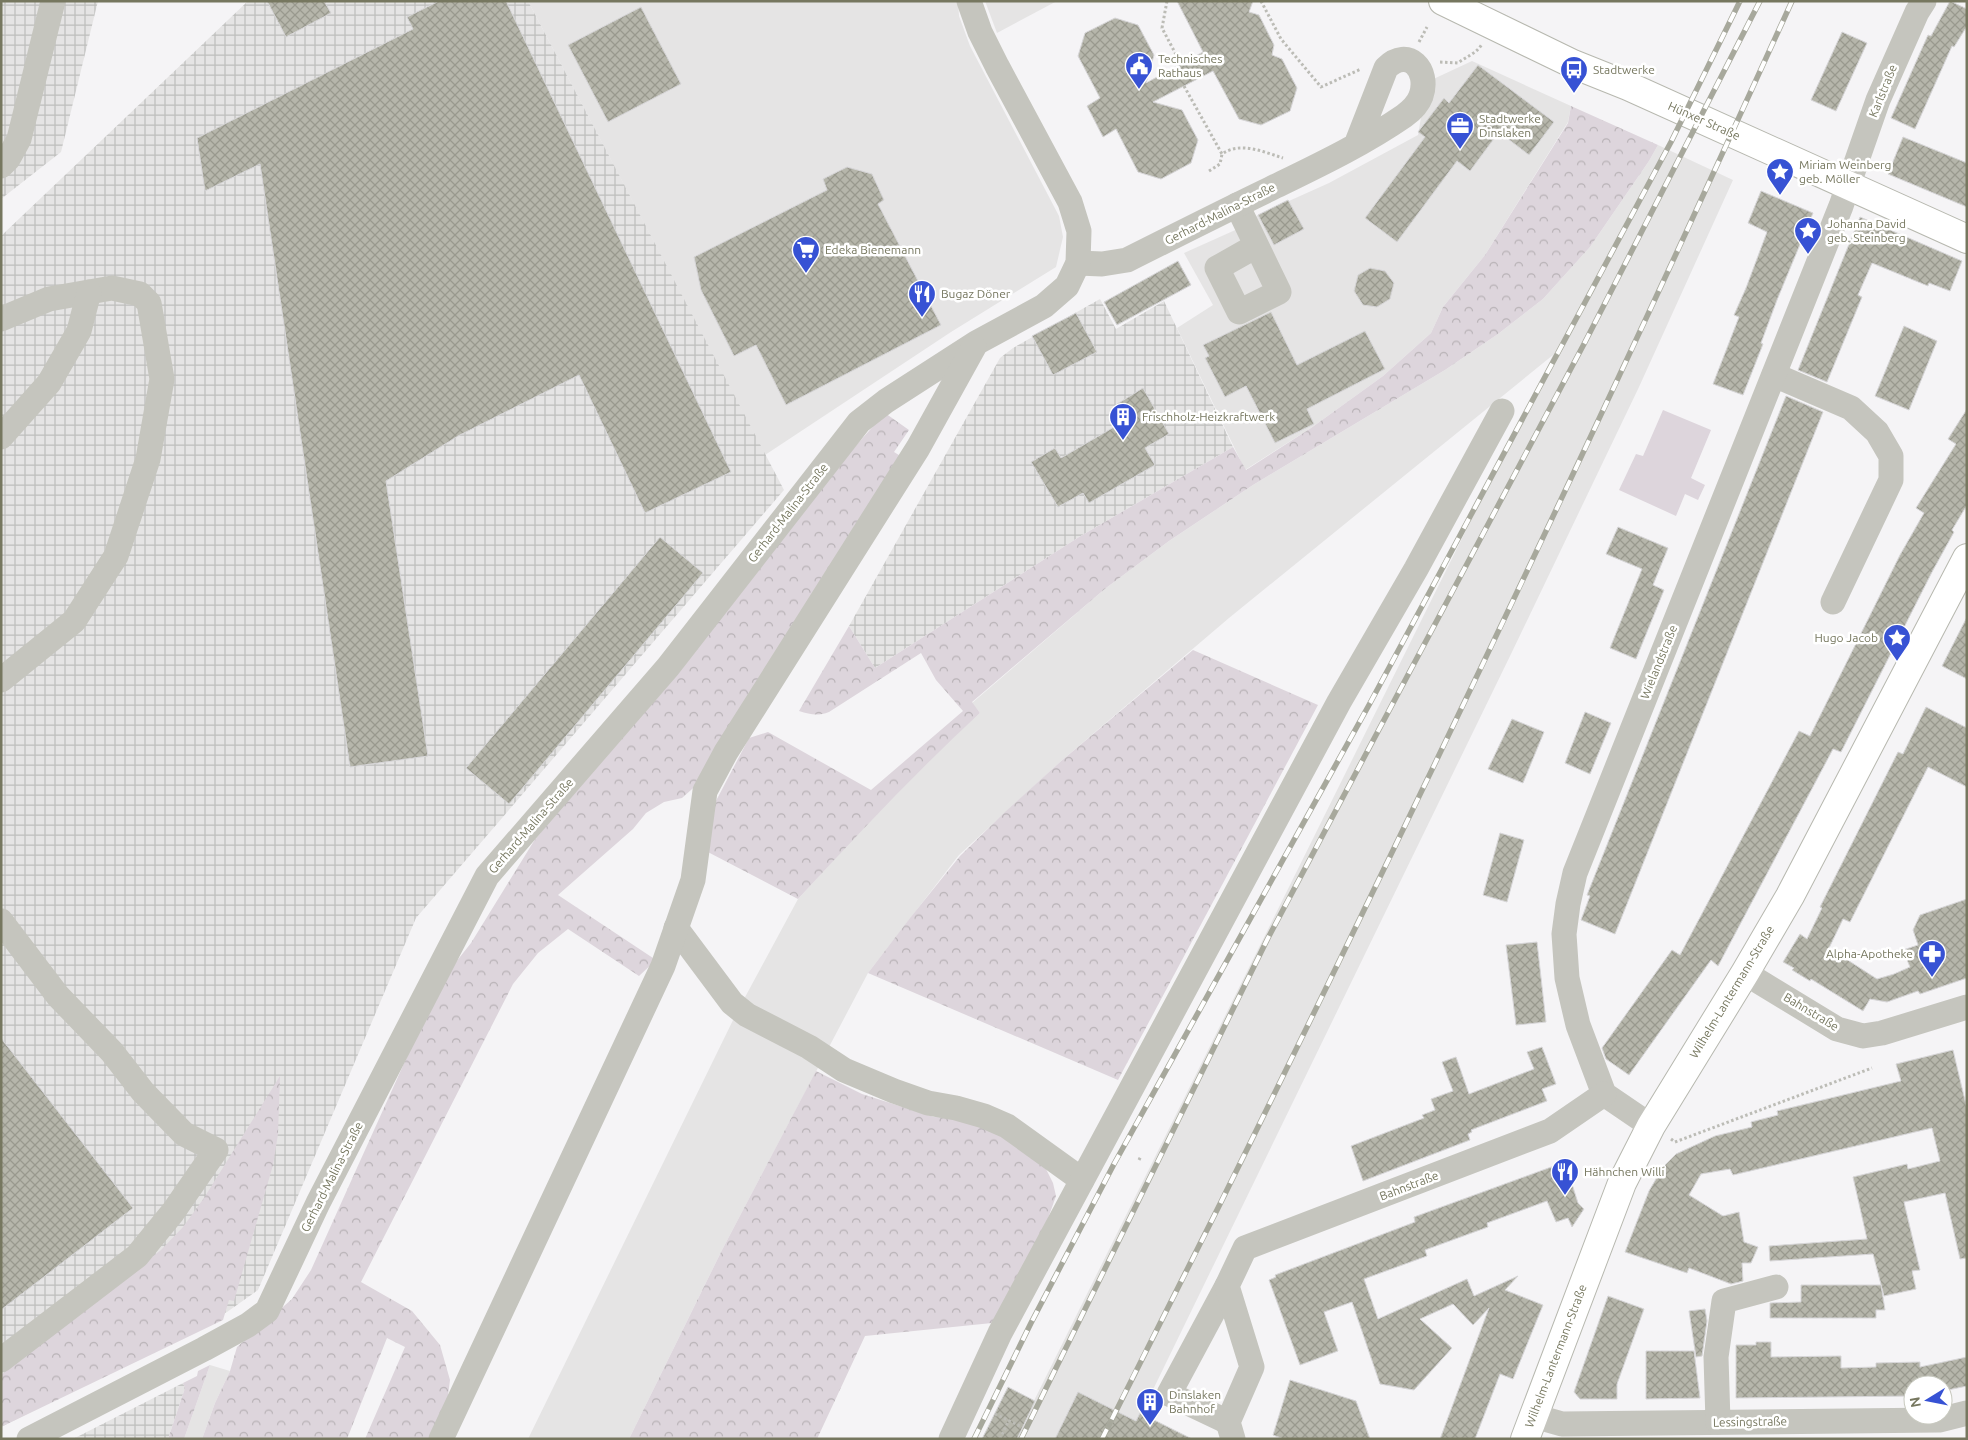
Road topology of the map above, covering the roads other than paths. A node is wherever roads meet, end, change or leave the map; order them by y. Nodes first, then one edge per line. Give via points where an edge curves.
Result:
1 (53, 1) edge
2 (969, 1) edge
3 (1443, 1) edge
4 (1924, 1) edge
5 (1356, 145) junction
6 (1, 166) edge
7 (1848, 184) junction
8 (1237, 205) junction
9 (1967, 239) edge
10 (1256, 246) dead end
11 (1078, 263) junction
12 (89, 292) junction
13 (1, 319) edge
14 (976, 344) junction
15 (1774, 375) junction
16 (1502, 411) dead end
17 (1, 436) edge
18 (1967, 558) edge
19 (1833, 602) dead end
20 (1, 680) edge
21 (1, 921) edge
22 (676, 928) junction
23 (1745, 973) junction
24 (1965, 1014) edge
25 (1604, 1094) junction
26 (1652, 1126) junction
27 (1082, 1180) junction
28 (1227, 1286) junction
29 (1776, 1288) dead end
30 (1, 1360) edge
31 (1967, 1413) edge
32 (1718, 1422) junction
33 (1529, 1427) edge
34 (1939, 1429) edge
35 (1231, 1430) edge
36 (28, 1439) edge
37 (441, 1439) edge
38 (951, 1439) edge

1 - 6 street via 18,139
2 - 11 street, Gerhard-Malina-Straße via 997,66 1070,202 1079,231
3 - 7 main road, Hünxer Straße via 1573,64
4 - 7 street, Karlstraße via 1878,100
5 - 5 street, Gerhard-Malina-Straße via 1417,104 1423,84 1418,66 1400,59 1386,68
5 - 8 street, Gerhard-Malina-Straße
7 - 9 main road, Hünxer Straße
7 - 15 street, Wielandstraße
8 - 10 street
8 - 11 street, Gerhard-Malina-Straße via 1127,260
11 - 14 street, Gerhard-Malina-Straße via 1067,286 1044,306
12 - 13 street via 49,299
12 - 17 street via 79,331 49,383
12 - 20 street via 112,288 140,294 149,304 162,379 148,460 116,556 74,621
14 - 22 street via 915,452 705,790 693,880
14 - 36 street, Gerhard-Malina-Straße via 859,422 668,667 487,876 318,1203 267,1311 211,1345
15 - 19 street via 1851,408 1877,432 1891,456 1891,480
15 - 25 street, Wielandstraße via 1575,873 1564,934 1567,978 1578,1025
16 - 27 street via 1416,569 1338,702
18 - 23 main road, Wilhelm-Lantermann-Straße via 1790,896
21 - 30 street via 58,996 112,1052 143,1092 184,1134 216,1150 174,1212 137,1256
22 - 27 street via 732,1003 747,1014 844,1070 928,1104 956,1108 1007,1126
22 - 37 street via 663,966
23 - 24 street, Bahnstraße via 1838,1029 1863,1036
23 - 26 main road, Wilhelm-Lantermann-Straße
25 - 26 street
25 - 28 street, Bahnstraße via 1550,1131 1245,1248
26 - 33 main road, Wilhelm-Lantermann-Straße via 1622,1183
27 - 38 street via 1000,1333
28 - 35 street, Bahnstraße via 1252,1367
28 - 35 street, Bahnstraße via 1170,1394
29 - 32 street via 1724,1301 1716,1357
31 - 34 street, Lessingstraße
32 - 33 street, Lessingstraße
32 - 34 street, Lessingstraße

